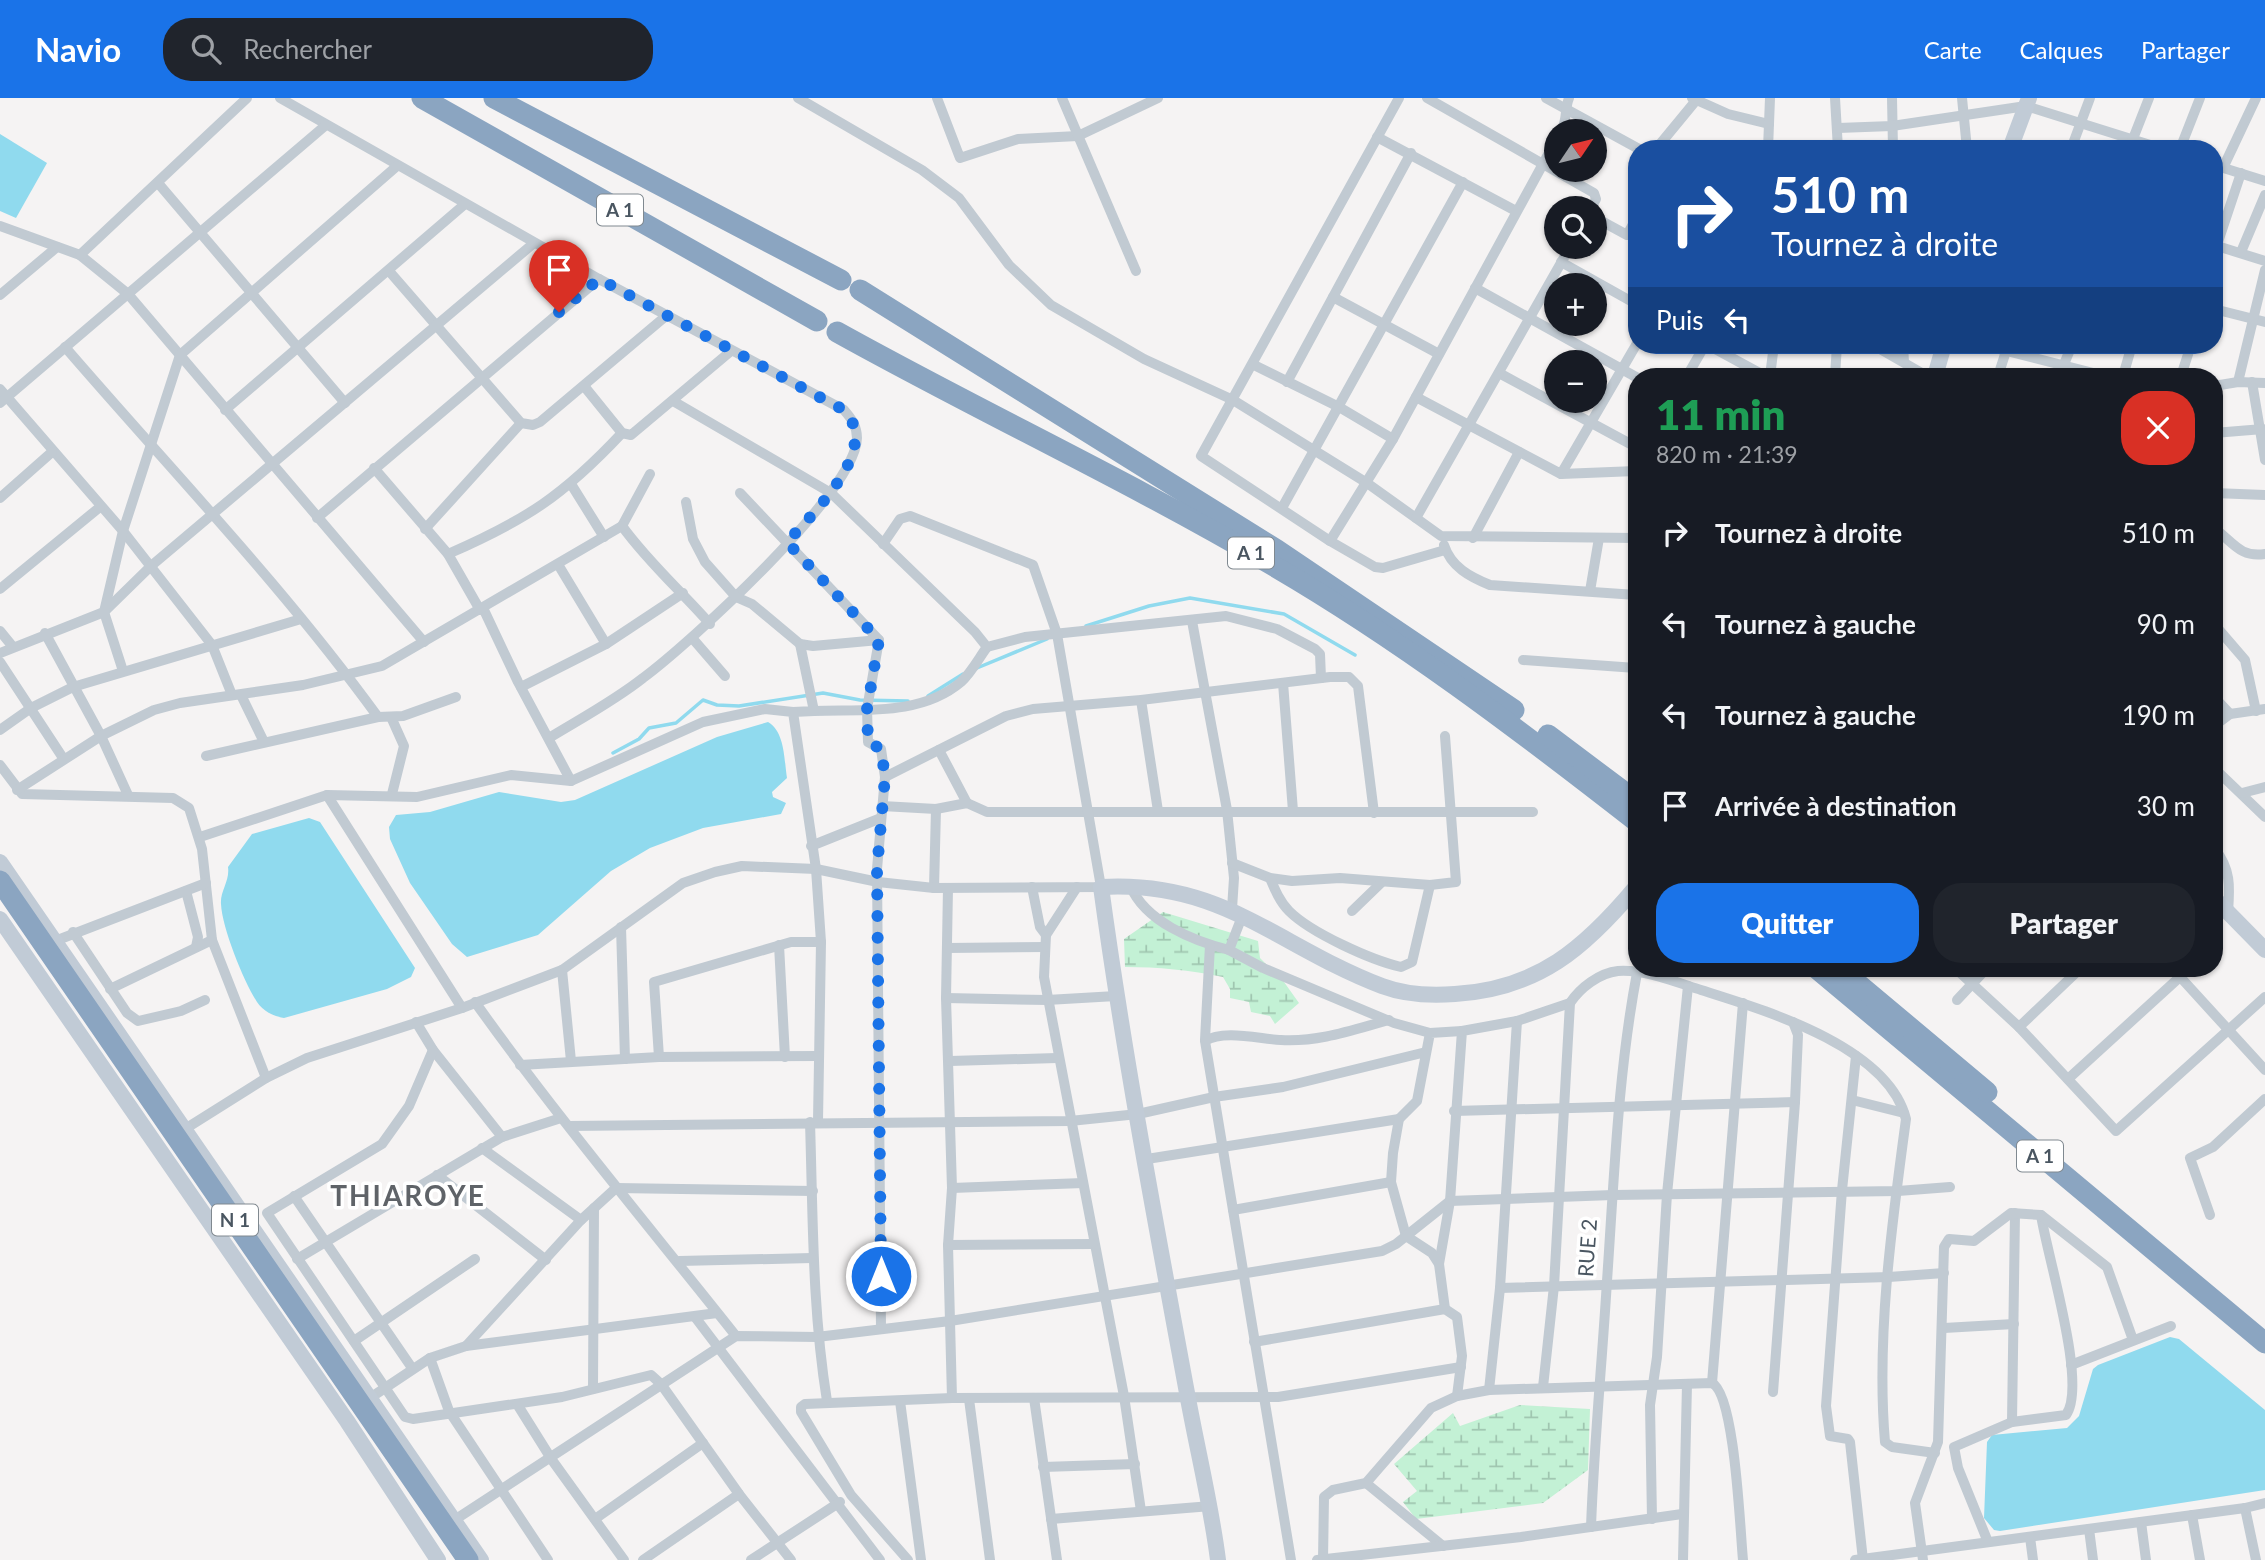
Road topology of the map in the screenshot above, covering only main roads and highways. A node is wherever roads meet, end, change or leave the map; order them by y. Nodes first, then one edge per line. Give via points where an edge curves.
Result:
1 (422, 98) edge
2 (494, 98) edge
3 (841, 280) dead end
4 (860, 290) dead end
5 (817, 321) dead end
6 (837, 332) dead end
7 (1628, 795) edge
8 (1628, 815) edge
9 (0, 881) edge
10 (0, 903) edge
11 (1826, 977) edge
12 (1850, 977) edge
13 (2265, 1325) edge
14 (2265, 1343) edge
15 (453, 1560) edge
16 (468, 1560) edge

1 - 5 highway, A 1
2 - 3 highway, A 1
4 - 7 highway, A 1 via 1365,607 1474,680
6 - 8 highway, A 1 via 1130,486 1315,590 1470,696
9 - 16 highway, N 1 via 198,1156 450,1524
10 - 15 highway, N 1
11 - 14 highway, A 1
12 - 13 highway, A 1

